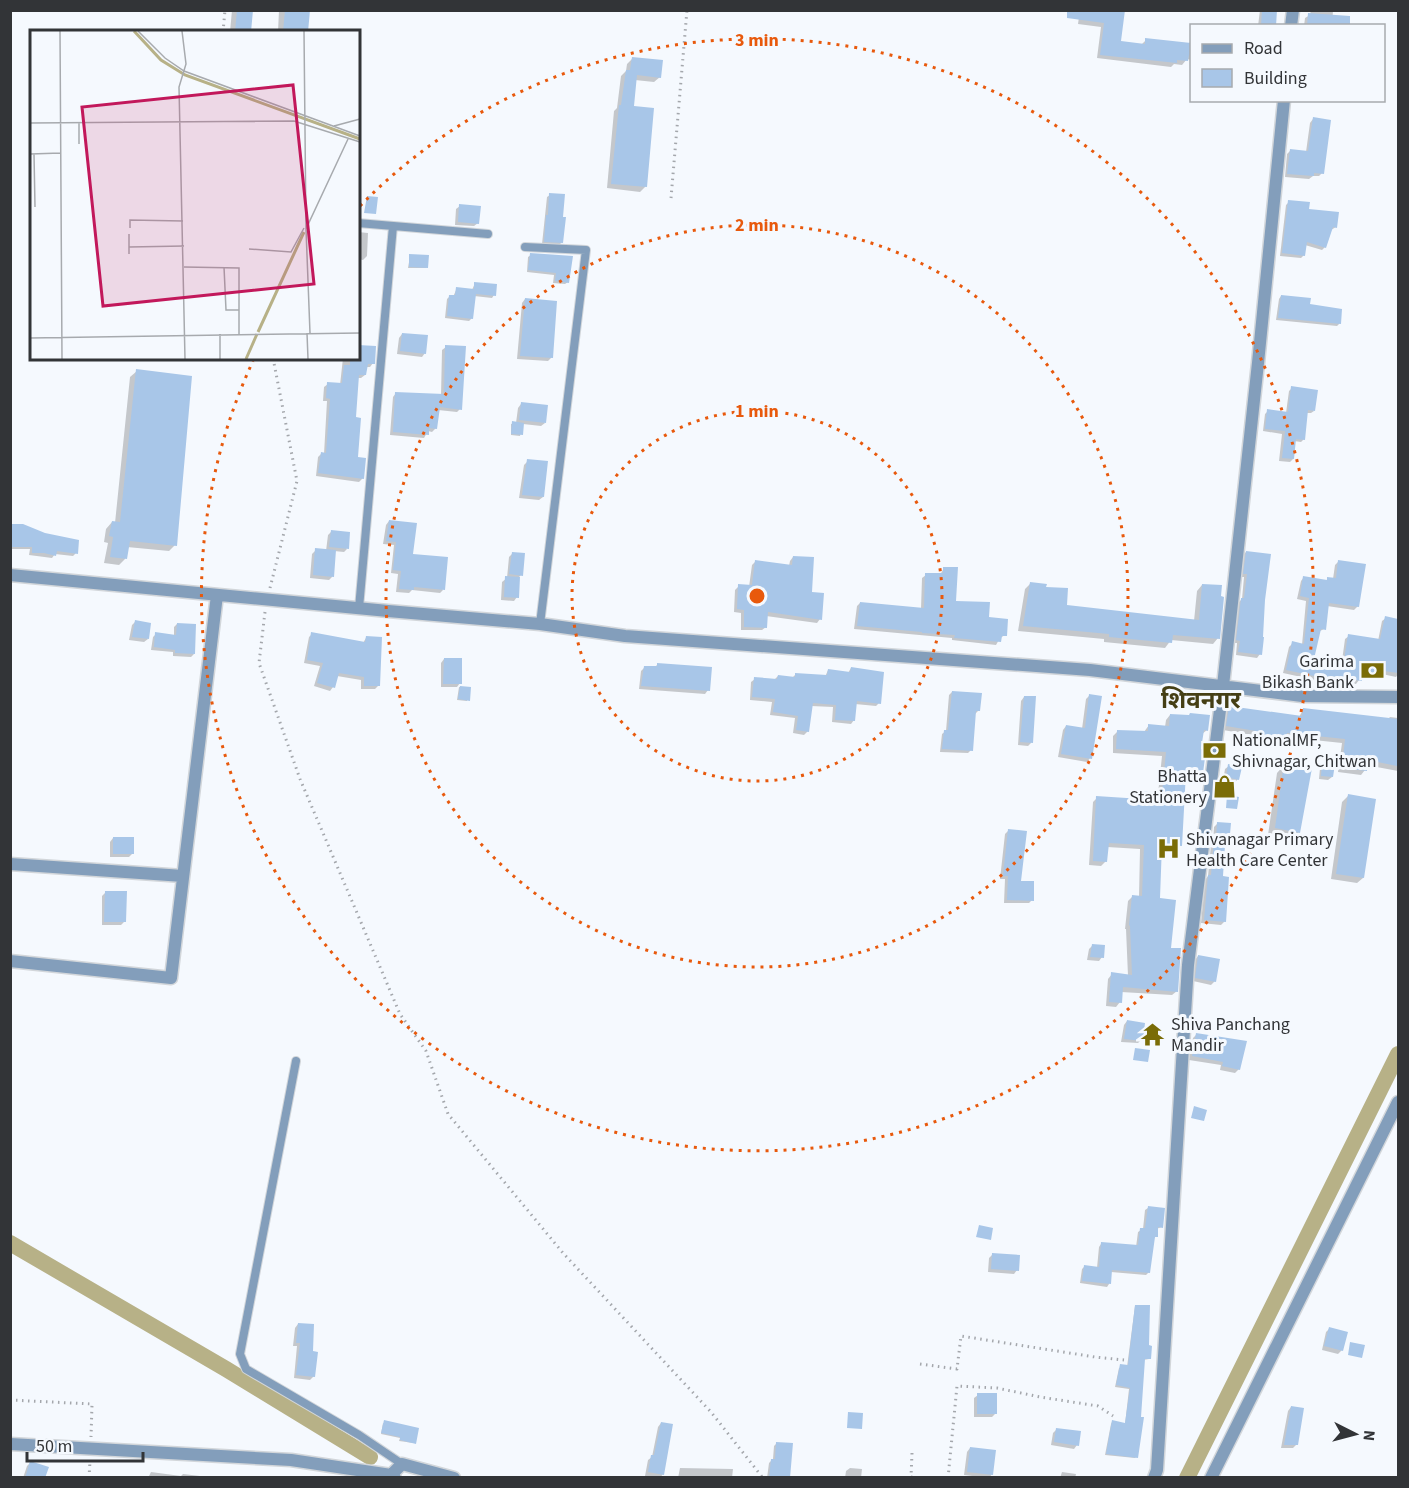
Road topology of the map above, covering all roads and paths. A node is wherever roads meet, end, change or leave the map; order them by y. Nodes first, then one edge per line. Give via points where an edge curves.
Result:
1 (225, 10) edge
2 (687, 10) edge
3 (223, 30) edge
4 (1284, 102) edge
5 (671, 198) dead end
6 (360, 223) edge
7 (393, 226) junction
8 (488, 234) dead end
9 (525, 248) dead end
10 (273, 360) edge
11 (10, 575) edge
12 (217, 595) junction
13 (267, 600) junction
14 (359, 608) junction
15 (540, 624) junction
16 (1223, 686) junction
17 (1398, 697) edge
18 (10, 864) edge
19 (183, 876) junction
20 (10, 961) edge
21 (296, 1061) dead end
22 (1398, 1102) edge
23 (1124, 1359) dead end
24 (920, 1364) dead end
25 (10, 1400) edge
26 (1113, 1416) dead end
27 (10, 1444) edge
28 (91, 1448) junction
29 (912, 1453) dead end
30 (396, 1472) edge
31 (89, 1478) edge
32 (454, 1478) edge
33 (763, 1478) edge
34 (924, 1478) edge
35 (948, 1478) edge
36 (1154, 1478) edge
37 (1211, 1478) edge

1 - 3 path
2 - 5 path
4 - 16 street
6 - 7 lane
7 - 8 lane
7 - 14 lane
9 - 15 lane via 586,250
10 - 13 path via 297,481
11 - 12 street
12 - 13 street
12 - 19 street
13 - 14 street
13 - 33 path via 259,663 266,684 300,779 400,1014 426,1051 448,1114 563,1253 711,1412
14 - 15 street
15 - 16 street via 625,636 1090,670
16 - 17 street via 1302,696
16 - 36 street via 1188,965 1164,1377
18 - 19 street
19 - 20 street via 171,978
21 - 30 lane via 240,1354 246,1369 359,1435
22 - 37 street
23 - 24 path via 961,1336 957,1369
25 - 28 path via 92,1404
26 - 35 path via 1098,1406 997,1388 957,1386
27 - 28 street
28 - 30 street via 291,1460
28 - 31 path
29 - 34 path via 911,1477
30 - 32 street

